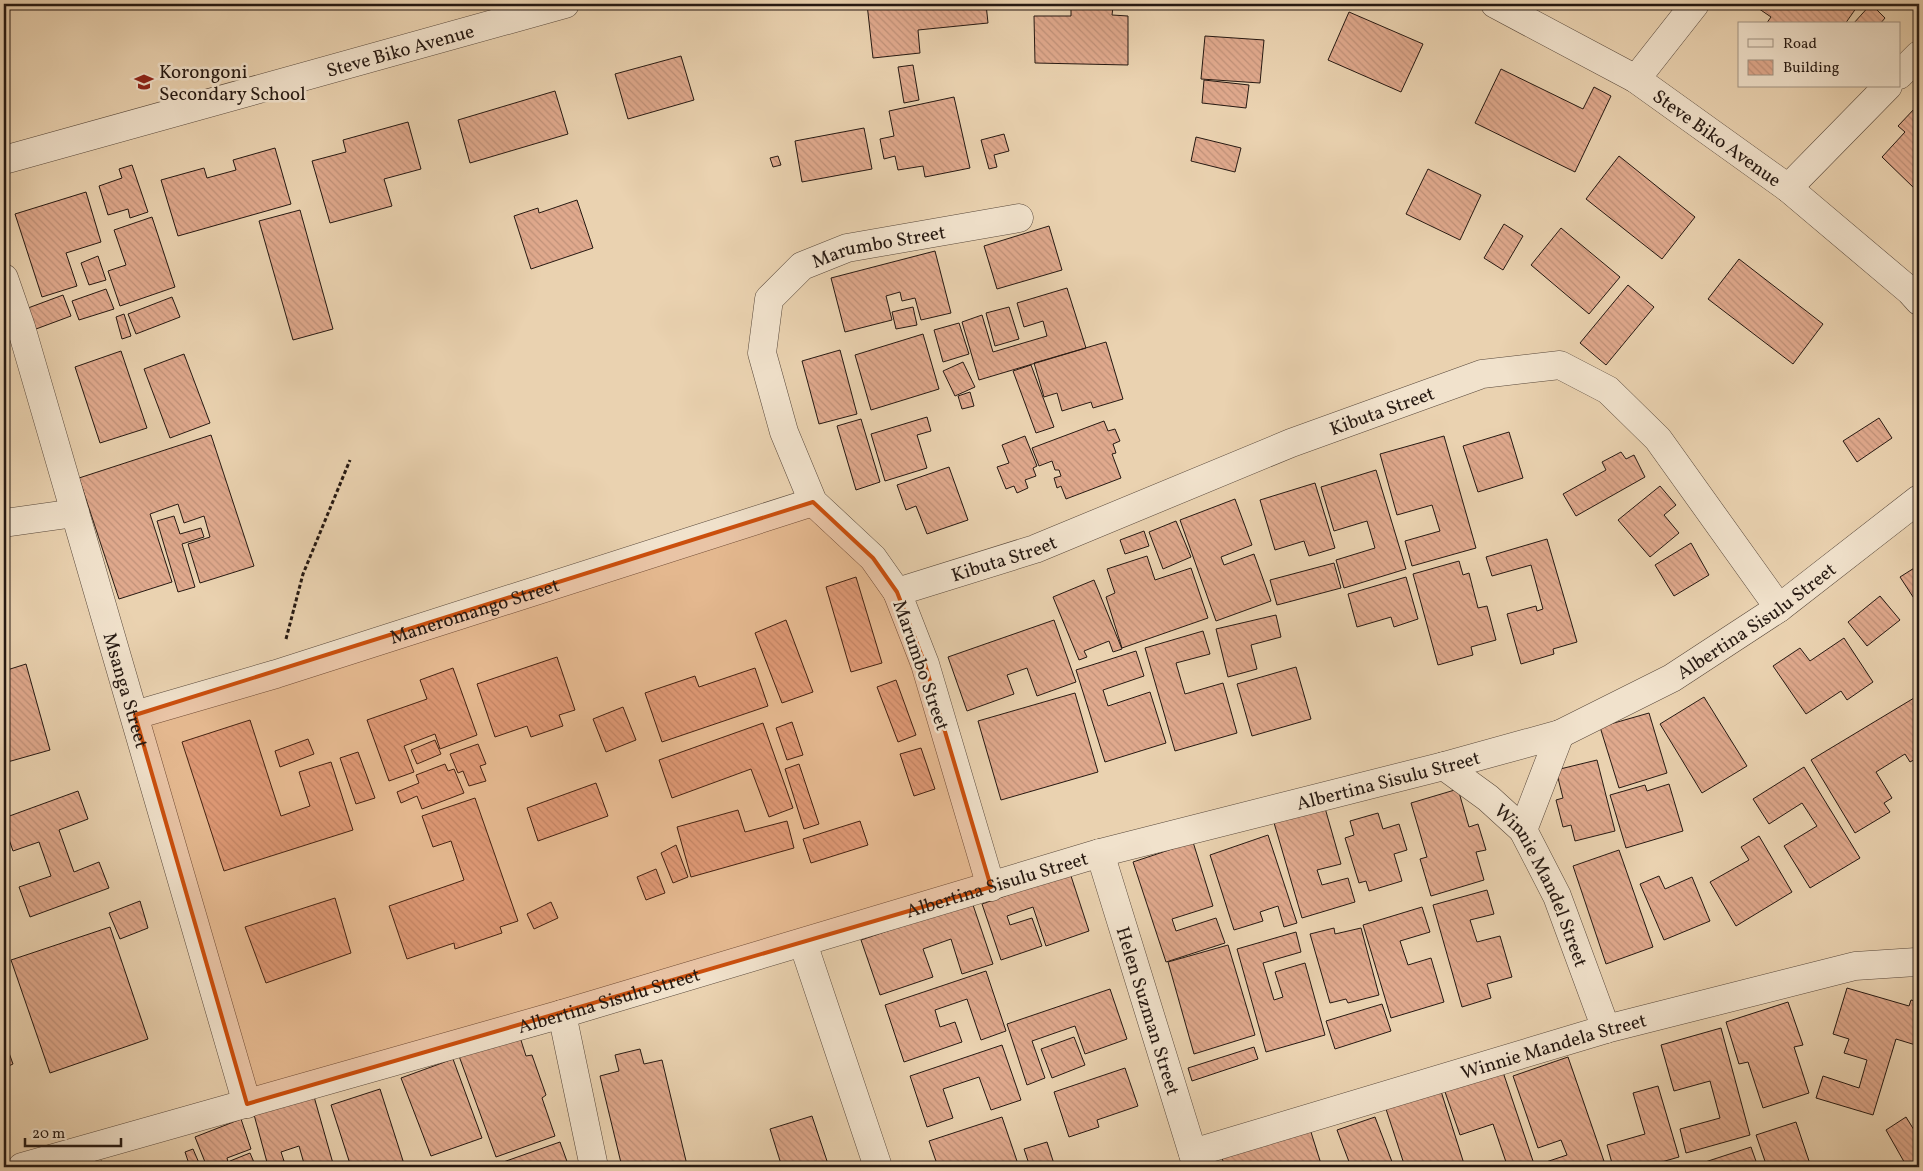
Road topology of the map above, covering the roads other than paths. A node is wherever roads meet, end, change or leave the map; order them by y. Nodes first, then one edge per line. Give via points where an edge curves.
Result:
1 (565, 4) edge
2 (1495, 4) edge
3 (1695, 4) edge
4 (1919, 55) edge
5 (1900, 74) edge
6 (1636, 79) junction
7 (1886, 88) edge
8 (4, 160) edge
9 (1788, 188) junction
10 (1019, 218) dead end
11 (4, 278) edge
12 (1919, 302) edge
13 (1919, 499) edge
14 (813, 502) junction
15 (75, 513) junction
16 (4, 523) edge
17 (897, 592) junction
18 (1779, 608) junction
19 (135, 715) junction
20 (1560, 734) junction
21 (1444, 766) junction
22 (1523, 830) junction
23 (1100, 853) junction
24 (991, 887) junction
25 (803, 943) junction
26 (1919, 964) edge
27 (562, 1014) junction
28 (1606, 1029) junction
29 (248, 1104) junction
30 (1195, 1160) edge
31 (22, 1167) edge
32 (594, 1167) edge
33 (878, 1167) edge

1 - 8 street, Steve Biko Avenue
2 - 6 street, Steve Biko Avenue
3 - 6 street
4 - 5 street
6 - 9 street, Steve Biko Avenue
7 - 9 street
9 - 12 street, Steve Biko Avenue
10 - 14 street, Marumbo Street via 847,248 802,266 769,299 762,353 784,432
11 - 15 street, Msanga Street
13 - 18 street, Albertina Sisulu Street
14 - 17 street, Marumbo Street via 873,558
14 - 19 street, Maneromango Street via 276,674
15 - 16 street
15 - 19 street, Msanga Street
17 - 18 street, Kibuta Street via 1035,549 1291,443 1482,374 1560,365 1608,390 1658,439
17 - 24 street, Marumbo Street via 925,664
18 - 20 street, Albertina Sisulu Street via 1672,678
19 - 29 street, Msanga Street
20 - 21 street, Albertina Sisulu Street
20 - 22 street
21 - 22 street, Winnie Mandel Street via 1488,798
21 - 23 street, Albertina Sisulu Street
22 - 28 street, Winnie Mandel Street via 1557,896
23 - 24 street, Albertina Sisulu Street
23 - 30 street, Helen Suzman Street
24 - 25 street, Albertina Sisulu Street
25 - 27 street, Albertina Sisulu Street
25 - 33 street
26 - 28 street, Winnie Mandela Street via 1855,966
27 - 29 street, Albertina Sisulu Street
27 - 32 street
28 - 30 street, Winnie Mandela Street
29 - 31 street, Albertina Sisulu Street

